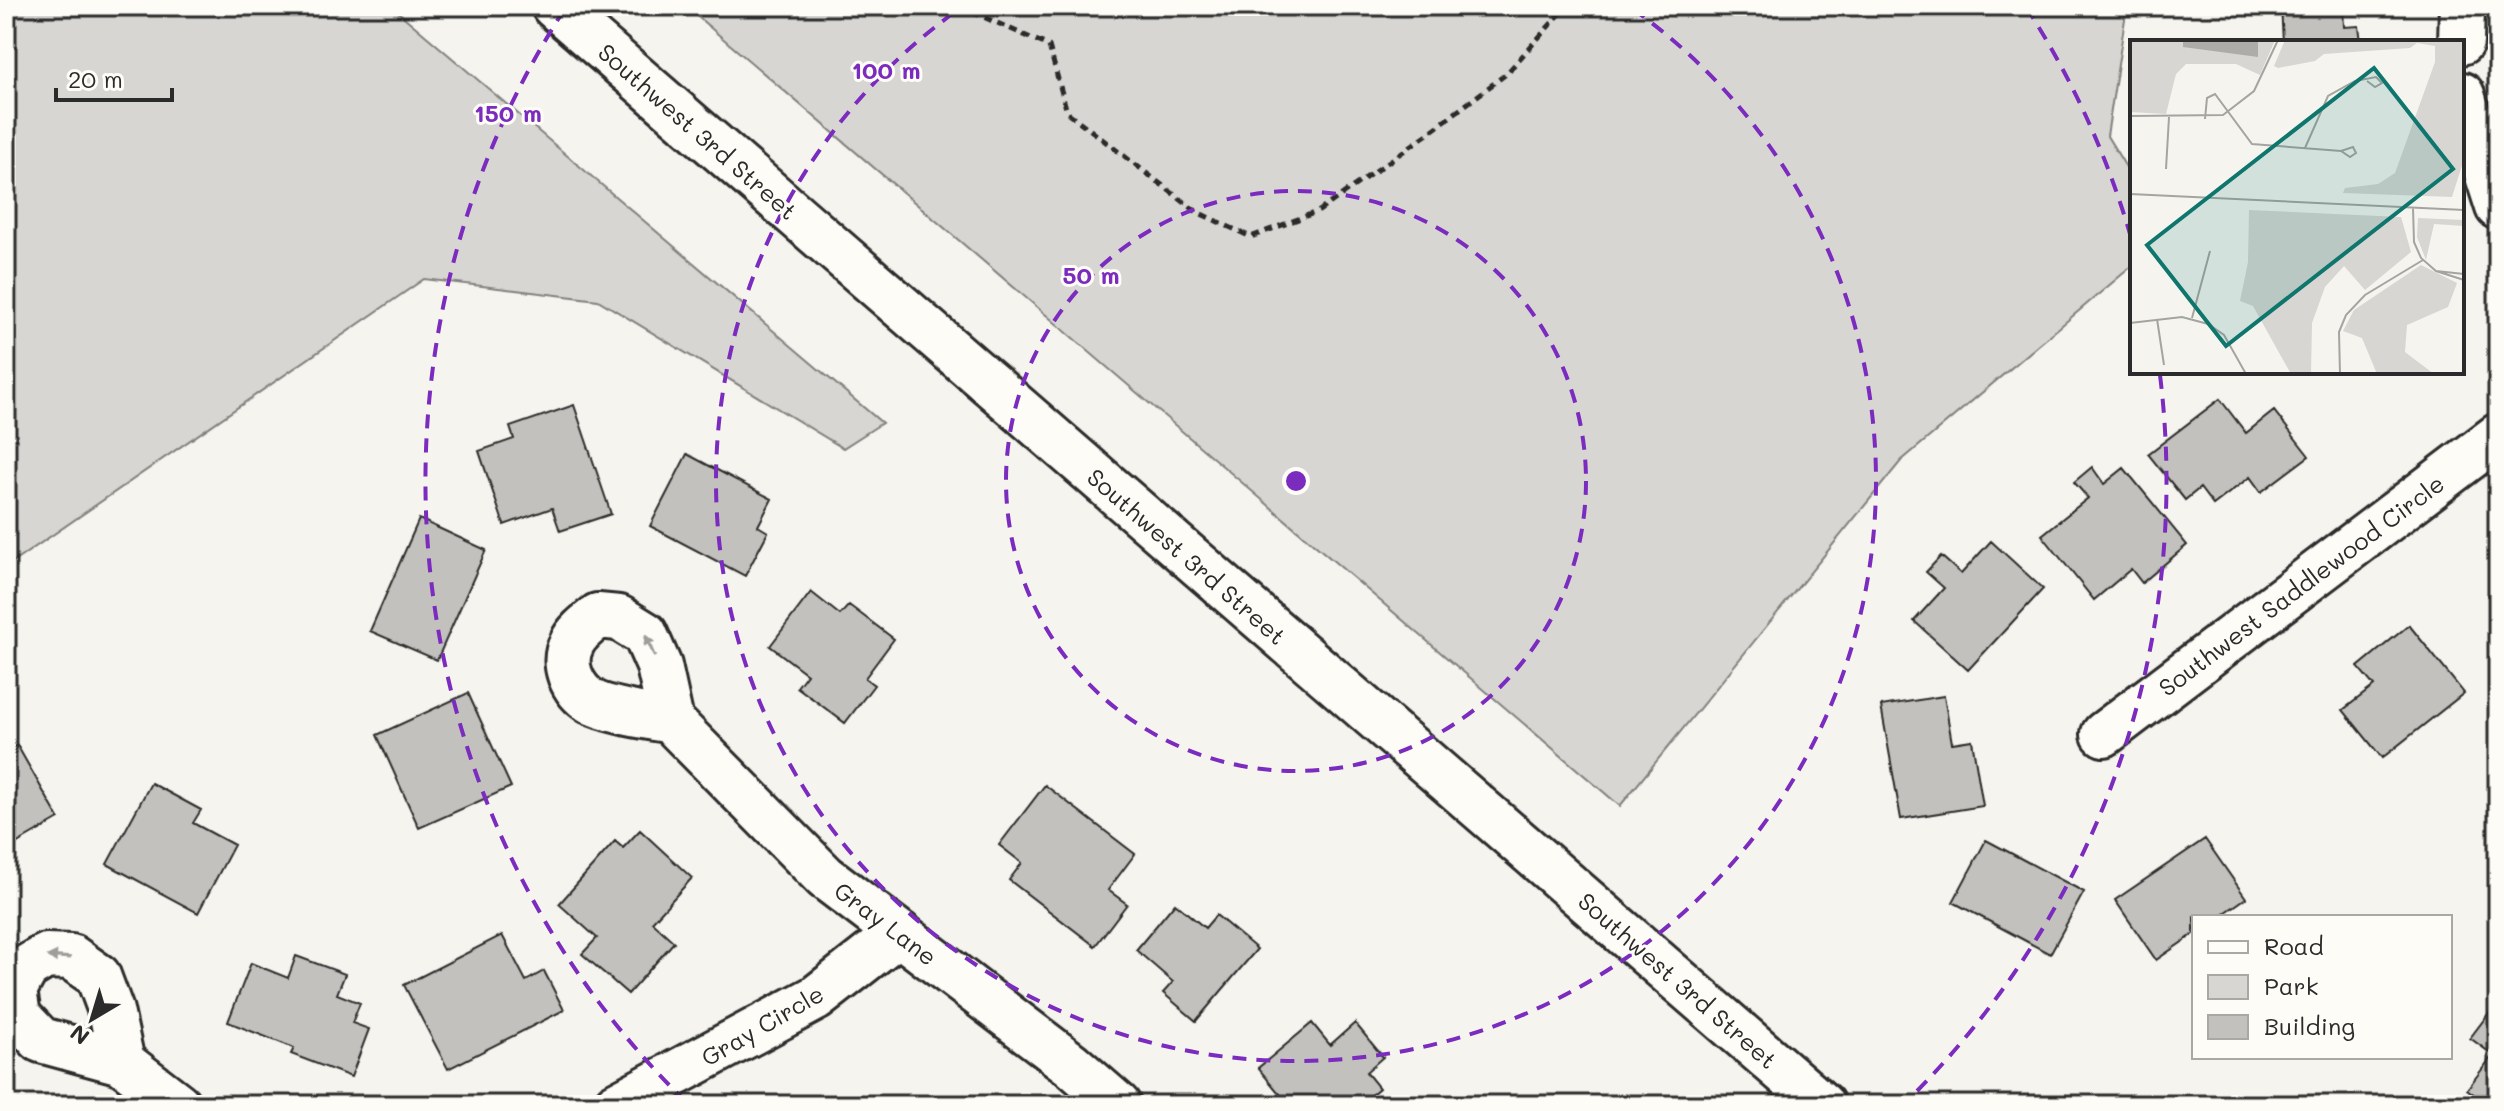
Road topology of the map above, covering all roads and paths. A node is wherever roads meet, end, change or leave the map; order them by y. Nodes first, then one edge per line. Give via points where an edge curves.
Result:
1 (554, 6) edge
2 (959, 6) edge
3 (1567, 6) edge
4 (2462, 6) edge
5 (2461, 40) edge
6 (2464, 101) edge
7 (2498, 207) edge
8 (2498, 436) edge
9 (671, 721) dead end
10 (2104, 734) dead end
11 (899, 933) junction
12 (122, 1062) dead end
13 (178, 1105) edge
14 (616, 1105) edge
15 (1118, 1105) edge
16 (1822, 1105) edge

1 - 16 main road, Southwest 3rd Street
2 - 3 path via 1049,46 1067,112 1197,212 1251,237 1319,211 1429,133 1506,74
4 - 5 main road
6 - 7 main road
8 - 10 main road, Southwest Saddlewood Circle
9 - 11 main road, Gray Lane via 825,877
11 - 14 main road, Gray Circle via 816,998
11 - 15 main road, Gray Lane
12 - 13 main road

